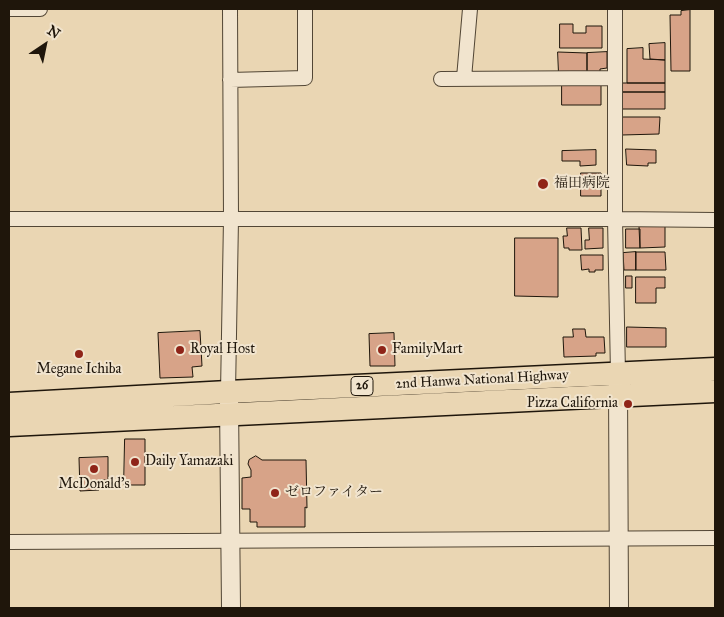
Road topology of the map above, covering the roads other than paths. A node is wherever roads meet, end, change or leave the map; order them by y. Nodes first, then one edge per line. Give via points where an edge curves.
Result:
1 (9, 9) edge
2 (40, 9) edge
3 (230, 9) edge
4 (304, 9) edge
5 (470, 9) edge
6 (615, 9) edge
7 (464, 78) junction
8 (615, 78) junction
9 (441, 79) dead end
10 (230, 80) junction
11 (9, 219) edge
12 (231, 219) junction
13 (615, 219) junction
14 (715, 220) edge
15 (715, 369) edge
16 (618, 384) junction
17 (715, 391) edge
18 (228, 392) junction
19 (9, 404) edge
20 (229, 414) junction
21 (9, 425) edge
22 (618, 537) junction
23 (715, 538) edge
24 (231, 540) junction
25 (9, 542) edge
26 (231, 608) edge
27 (618, 608) edge

1 - 2 street
3 - 10 street
4 - 10 street via 305,78
5 - 7 street
6 - 8 street
7 - 8 street
7 - 9 street
8 - 13 street
10 - 12 street
11 - 12 street
12 - 13 street
12 - 18 street
13 - 14 street
13 - 16 street
15 - 16 highway, 2nd Hanwa National Highway / 26
16 - 17 highway, 2nd Hanwa National Highway / 26
16 - 18 highway, 2nd Hanwa National Highway / 26
16 - 20 highway, 2nd Hanwa National Highway / 26
16 - 22 street
18 - 19 highway, 2nd Hanwa National Highway / 26
18 - 20 street
20 - 21 highway, 2nd Hanwa National Highway / 26
20 - 24 street
22 - 23 street
22 - 24 street
22 - 27 street
24 - 25 street
24 - 26 street

